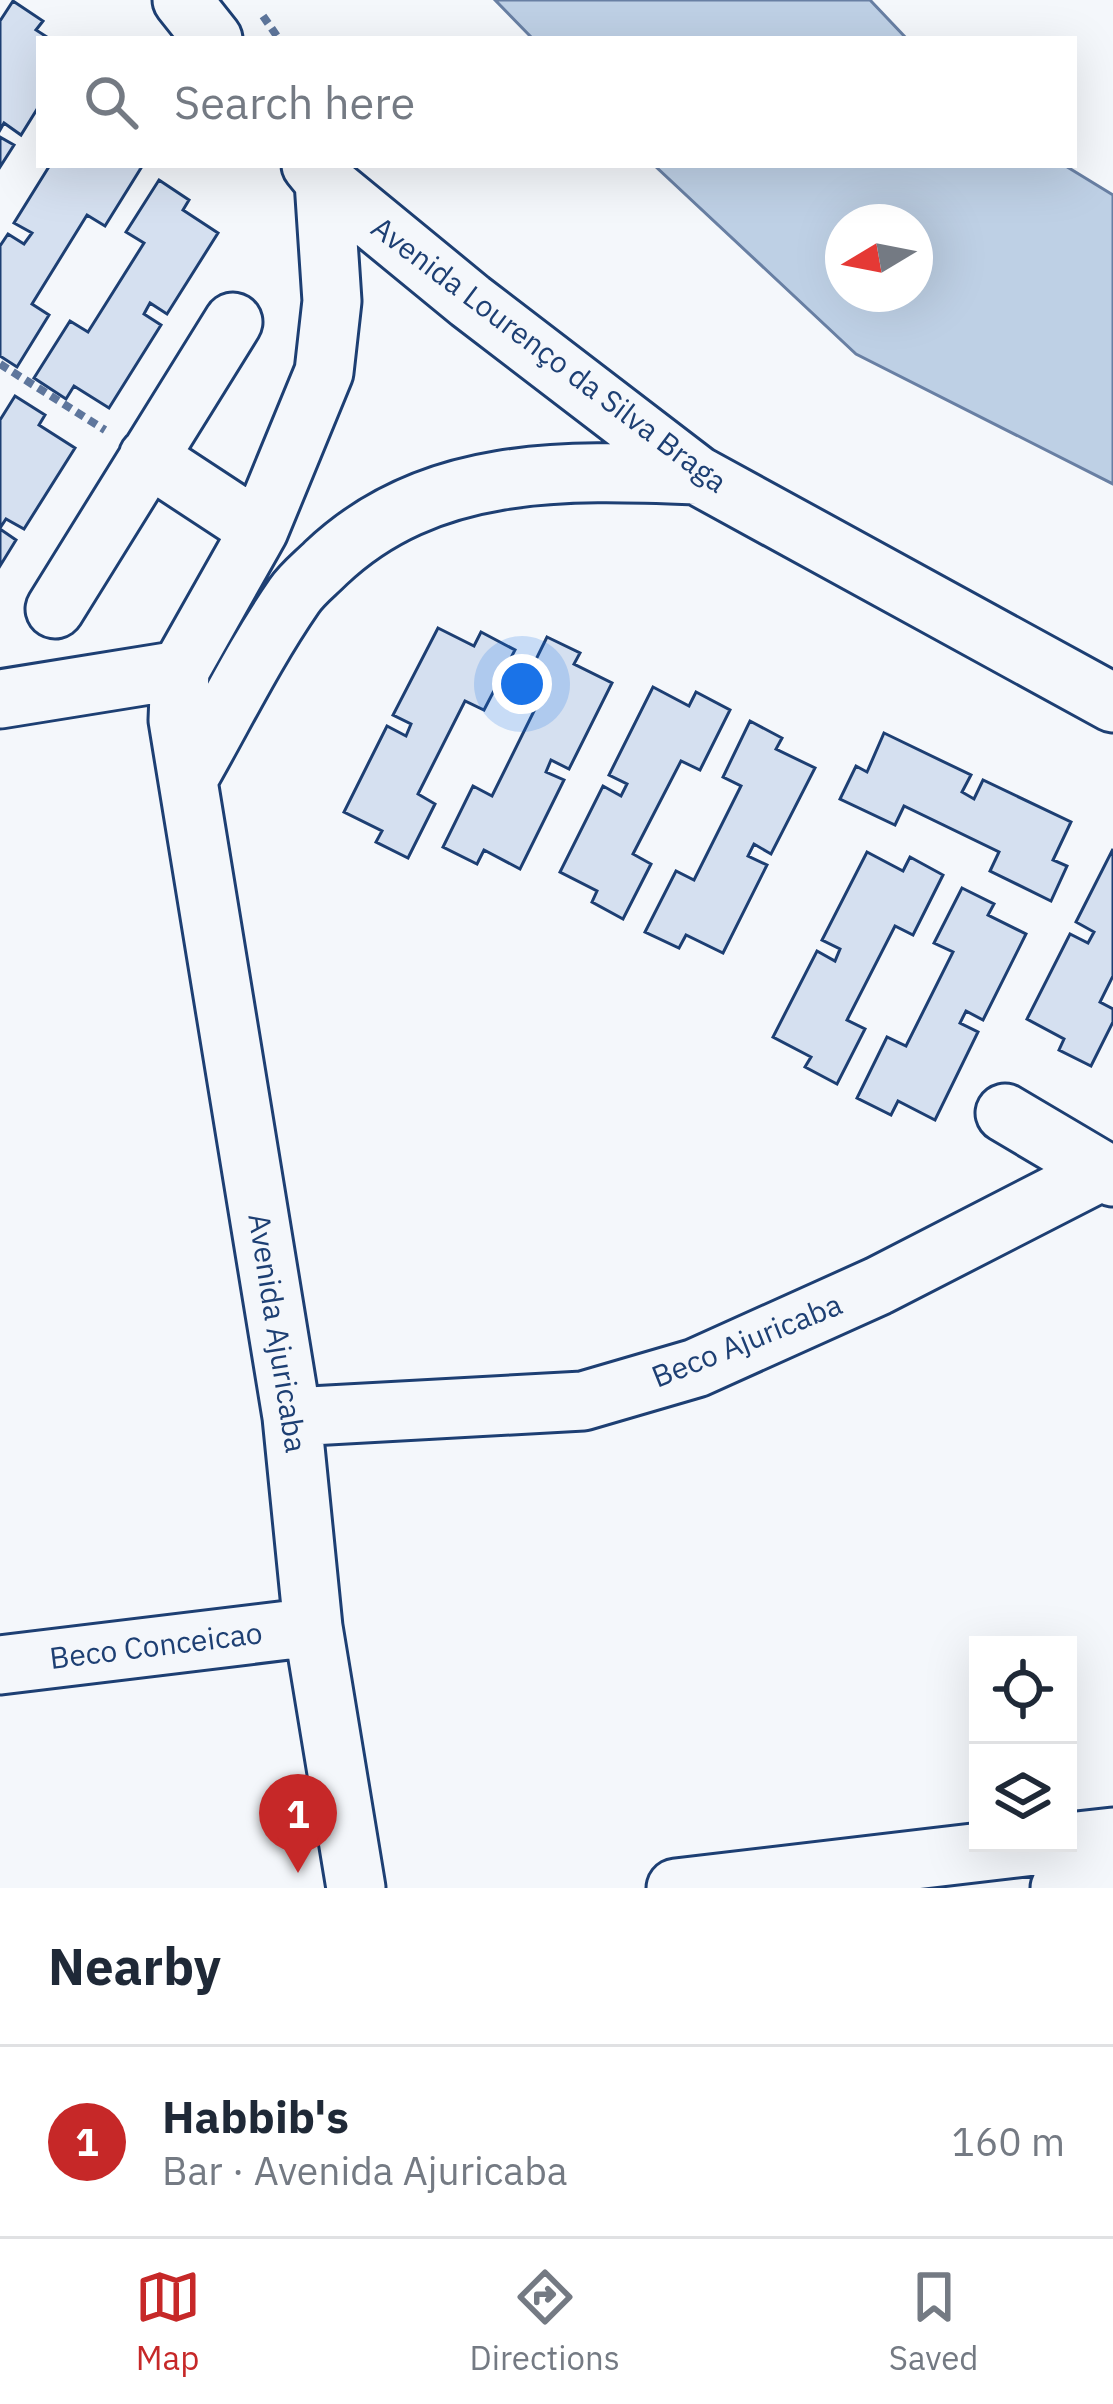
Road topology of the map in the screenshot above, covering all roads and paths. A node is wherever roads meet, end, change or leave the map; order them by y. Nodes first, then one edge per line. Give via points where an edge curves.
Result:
1 (182, 0) edge
2 (211, 36) edge
3 (318, 173) edge
4 (233, 322) dead end
5 (0, 364) edge
6 (148, 457) junction
7 (697, 475) junction
8 (259, 530) junction
9 (55, 609) dead end
10 (180, 670) junction
11 (0, 699) edge
12 (1113, 703) edge
13 (188, 779) junction
14 (1005, 1113) dead end
15 (1107, 1174) edge
16 (292, 1417) junction
17 (313, 1627) junction
18 (0, 1665) edge
19 (1113, 1837) edge
20 (1077, 1841) edge
21 (980, 1852) edge
22 (1113, 1882) edge
23 (356, 1888) edge
24 (676, 1888) edge
25 (1060, 1888) edge

1 - 2 street
3 - 7 street, Avenida Lourenço da Silva Braga
3 - 8 street, Avenida Ajuricaba via 332,301 324,372
4 - 6 street
5 - 6 path
6 - 8 street
6 - 9 street
7 - 12 street, Avenida Lourenço da Silva Braga
7 - 13 street via 519,475 422,498 352,538 296,592
8 - 10 street, Avenida Ajuricaba
10 - 11 street
10 - 13 street, Avenida Ajuricaba
13 - 16 street, Avenida Ajuricaba
14 - 15 street, Beco Ajuricaba
15 - 16 street, Beco Ajuricaba via 696,1368 583,1401
16 - 17 street, Avenida Ajuricaba
17 - 18 street, Beco Conceicao
17 - 23 street, Avenida Ajuricaba
19 - 20 street
21 - 24 street
22 - 25 street

